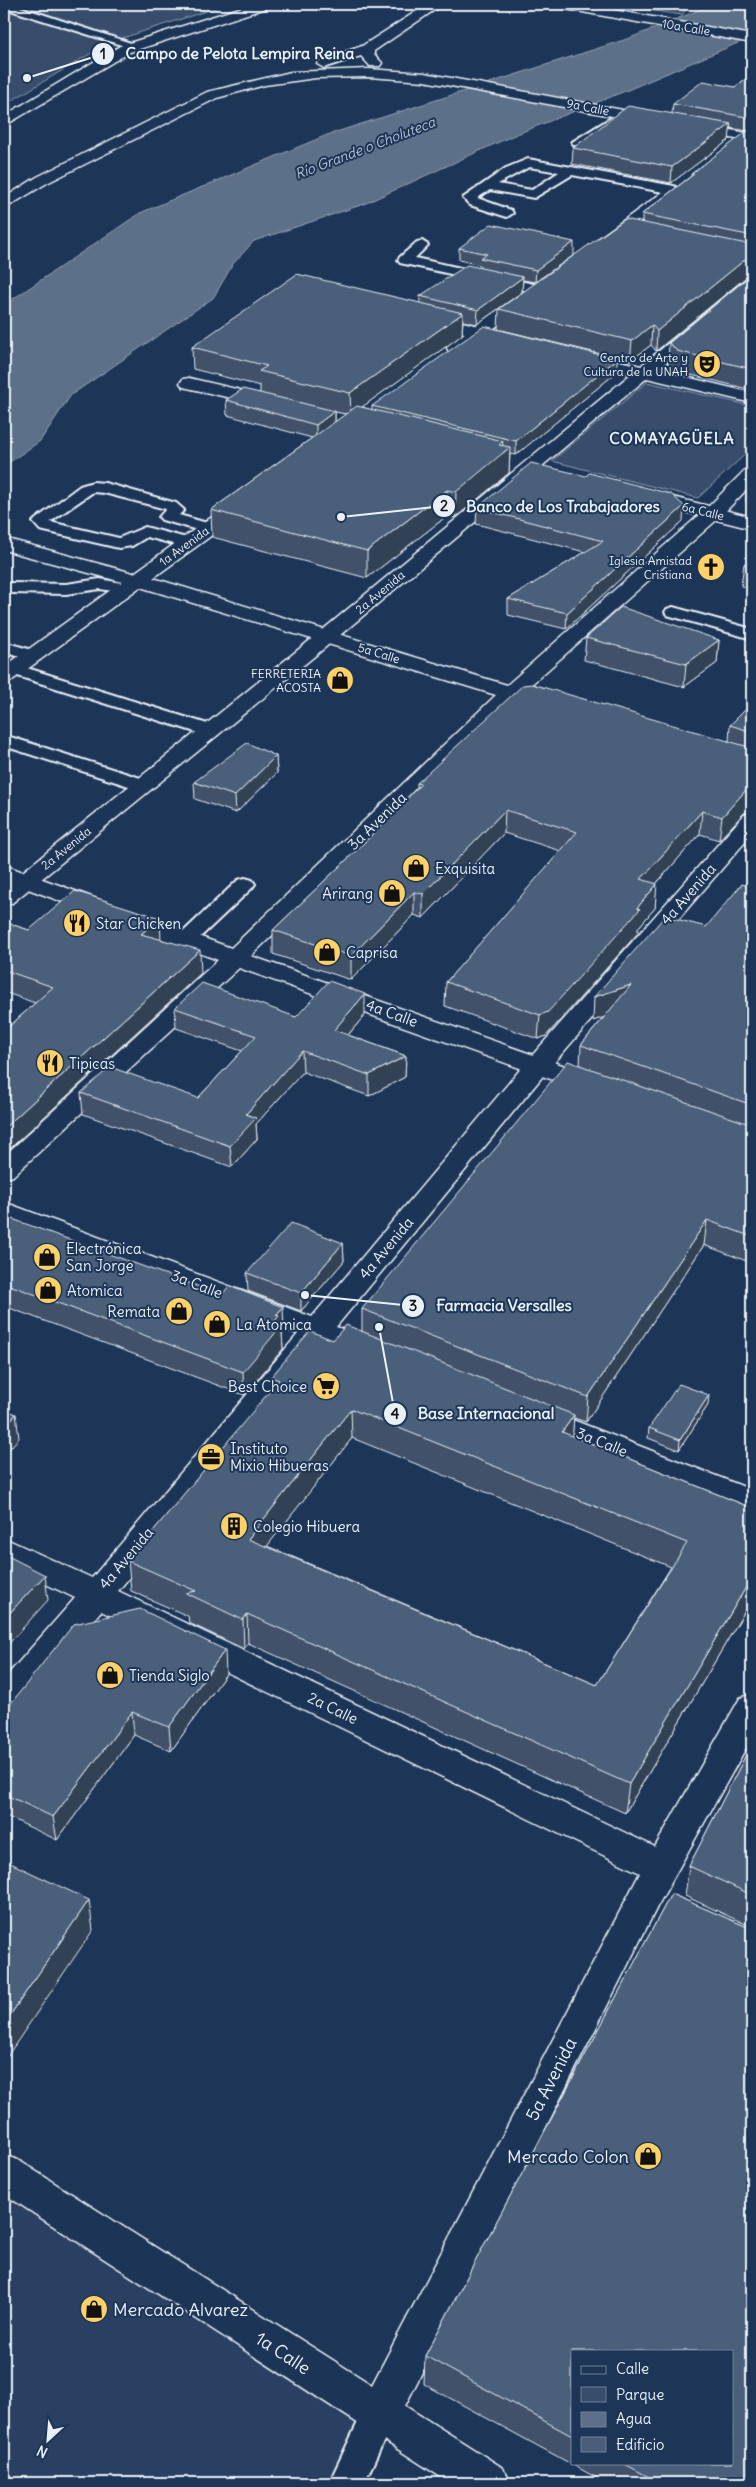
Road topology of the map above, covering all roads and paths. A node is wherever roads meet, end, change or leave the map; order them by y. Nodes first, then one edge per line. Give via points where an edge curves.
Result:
1 (264, 4) edge
2 (440, 4) edge
3 (560, 4) edge
4 (4, 5) edge
5 (752, 39) edge
6 (135, 46) junction
7 (367, 49) junction
8 (424, 76) junction
9 (622, 113) junction
10 (4, 122) edge
11 (750, 136) edge
12 (578, 142) edge
13 (729, 149) edge
14 (570, 171) junction
15 (611, 178) junction
16 (690, 178) edge
17 (488, 186) junction
18 (599, 188) dead end
19 (674, 190) junction
20 (4, 192) edge
21 (4, 204) edge
22 (507, 213) dead end
23 (620, 231) junction
24 (639, 235) edge
25 (422, 245) dead end
26 (590, 252) edge
27 (553, 278) edge
28 (752, 282) edge
29 (538, 289) junction
30 (413, 315) edge
31 (478, 332) junction
32 (524, 343) edge
33 (561, 352) edge
34 (439, 360) edge
35 (644, 372) junction
36 (189, 383) dead end
37 (752, 398) edge
38 (369, 410) edge
39 (354, 422) junction
40 (391, 431) edge
41 (339, 433) edge
42 (752, 474) edge
43 (628, 491) edge
44 (254, 495) edge
45 (713, 513) junction
46 (167, 517) junction
47 (752, 523) edge
48 (208, 528) junction
49 (144, 532) junction
50 (188, 543) junction
51 (4, 544) edge
52 (132, 584) junction
53 (11, 588) dead end
54 (673, 612) dead end
55 (752, 634) edge
56 (326, 637) junction
57 (4, 647) edge
58 (33, 656) junction
59 (9, 673) edge
60 (511, 692) junction
61 (548, 703) edge
62 (211, 731) junction
63 (4, 740) edge
64 (144, 785) junction
65 (752, 820) edge
66 (4, 872) edge
67 (27, 880) junction
68 (245, 884) dead end
69 (4, 898) edge
70 (187, 940) junction
71 (235, 958) junction
72 (538, 1065) junction
73 (613, 1092) edge
74 (4, 1170) edge
75 (4, 1211) edge
76 (318, 1330) junction
77 (354, 1344) edge
78 (512, 1407) edge
79 (752, 1502) edge
80 (4, 1550) edge
81 (97, 1594) junction
82 (4, 1701) edge
83 (752, 1707) edge
84 (660, 1891) junction
85 (4, 2173) edge
86 (379, 2415) junction
87 (346, 2483) edge
88 (488, 2483) edge

1 - 6 street
2 - 7 street via 428,8
3 - 5 street, 10a Calle
4 - 6 lane
6 - 10 street via 84,72
7 - 8 street via 367,56 385,67
7 - 20 street via 341,59 231,82 204,92
8 - 9 street, 9a Calle
8 - 21 street via 320,72 238,86 192,103 42,180
9 - 11 street, 9a Calle
9 - 12 lane
11 - 13 street
14 - 15 lane
14 - 17 lane via 528,163
14 - 17 lane via 534,194
15 - 18 lane
15 - 19 lane
16 - 19 street
17 - 22 lane via 469,198
19 - 23 street
23 - 24 street
23 - 26 street
25 - 29 lane via 405,260
27 - 29 street
28 - 35 street, 2a Avenida
29 - 31 street
30 - 31 street
31 - 32 street
31 - 34 street
33 - 35 street
35 - 37 street
35 - 56 street, 2a Avenida
36 - 39 street
38 - 39 street
39 - 40 street
39 - 41 street
42 - 45 street, 3a Avenida
43 - 45 street, 6a Calle
44 - 48 street, 1a Avenida
45 - 47 street, 6a Calle
45 - 60 street, 3a Avenida
46 - 48 lane
46 - 49 lane
46 - 49 lane via 175,508 93,487 85,489 41,522 46,527 119,543 126,543
48 - 50 street, 1a Avenida
49 - 50 lane
50 - 52 street, 1a Avenida
51 - 52 street, 5a Calle
52 - 53 lane via 100,584 66,590
52 - 56 street, 5a Calle
52 - 58 street, 1a Avenida
54 - 55 lane
56 - 60 street, 5a Calle
56 - 62 street, 2a Avenida
57 - 58 lane
58 - 59 street, 1a Avenida
59 - 62 lane
60 - 61 street, 5a Calle
60 - 71 street, 3a Avenida
62 - 64 street, 2a Avenida
63 - 64 lane
64 - 67 street, 2a Avenida
65 - 72 street, 4a Avenida
66 - 67 street, 4a Calle
67 - 69 street, 2a Avenida
67 - 70 street, 4a Calle
68 - 70 lane
70 - 71 street, 4a Calle
71 - 72 street, 4a Calle
71 - 74 street, 3a Avenida
72 - 73 street, 4a Calle
72 - 76 street, 4a Avenida
75 - 76 street, 3a Calle
76 - 77 street, 3a Calle
76 - 81 street, 4a Avenida
78 - 79 street, 3a Calle
80 - 81 street, 2a Calle
81 - 82 street, 4a Avenida
81 - 84 street, 2a Calle
83 - 84 street, 5a Avenida
84 - 86 street, 5a Avenida
85 - 86 street, 1a Calle
86 - 87 lane, 5a Avenida
86 - 88 street, 1a Calle

